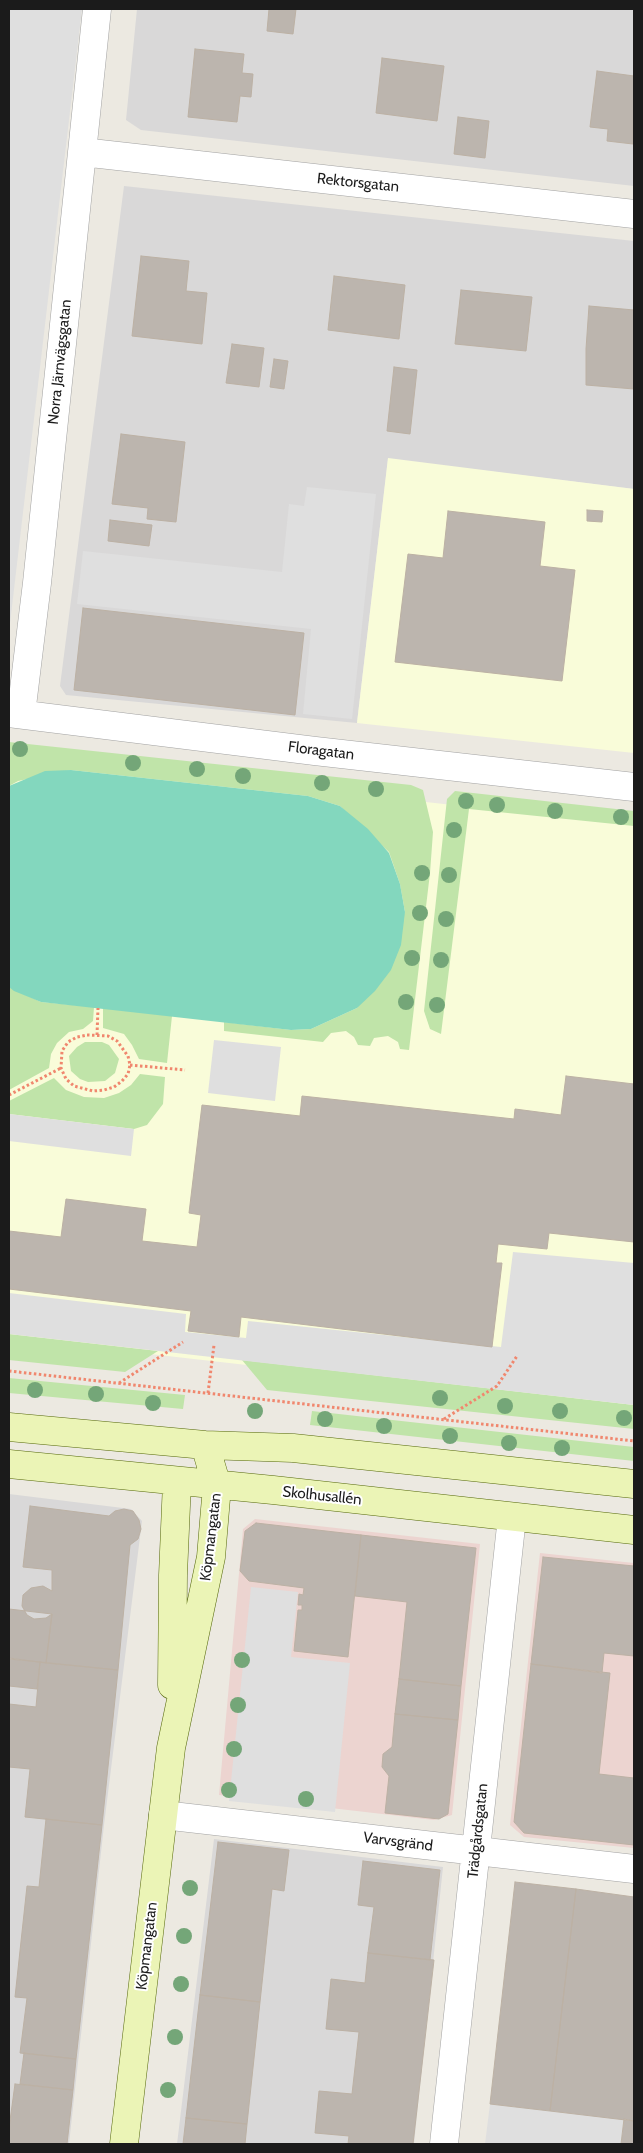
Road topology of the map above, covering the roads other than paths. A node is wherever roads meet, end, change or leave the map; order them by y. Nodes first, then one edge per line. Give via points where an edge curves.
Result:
1 (97, 9) edge
2 (82, 152) junction
3 (634, 214) edge
4 (15, 714) edge
5 (634, 787) edge
6 (9, 1427) edge
7 (205, 1445) junction
8 (9, 1464) edge
9 (177, 1482) junction
10 (634, 1484) edge
11 (217, 1486) junction
12 (512, 1517) junction
13 (634, 1530) edge
14 (171, 1748) junction
15 (162, 1815) junction
16 (476, 1851) junction
17 (634, 1869) edge
18 (124, 2144) edge
19 (444, 2144) edge

1 - 2 street, Norra Järnvägsgatan
2 - 3 street, Rektorsgatan
2 - 4 street, Norra Järnvägsgatan via 37,583
4 - 5 street, Floragatan
6 - 7 main road
7 - 9 main road
7 - 10 main road via 293,1448
7 - 11 main road, Köpmangatan
8 - 9 main road, Skolhusallén
9 - 11 main road, Skolhusallén
9 - 14 main road, Köpmangatan
11 - 12 main road, Skolhusallén
11 - 14 main road, Köpmangatan via 211,1557
12 - 13 main road, Skolhusallén
12 - 16 street, Trädgårdsgatan
14 - 15 main road, Köpmangatan
15 - 16 street, Varvsgränd
15 - 18 main road, Köpmangatan
16 - 17 street, Varvsgränd
16 - 19 street, Trädgårdsgatan

